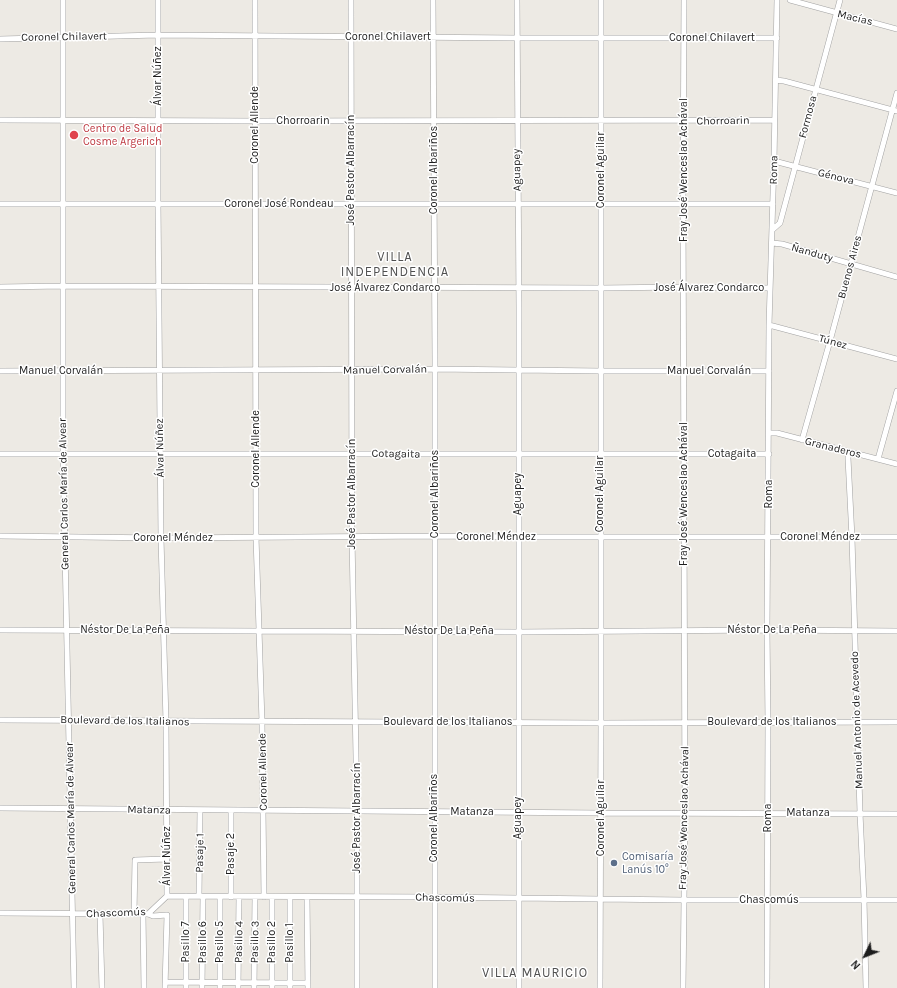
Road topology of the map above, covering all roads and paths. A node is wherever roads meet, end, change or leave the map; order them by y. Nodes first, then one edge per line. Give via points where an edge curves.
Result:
1 (63, 0) edge
2 (158, 0) edge
3 (255, 0) edge
4 (351, 0) edge
5 (433, 0) edge
6 (517, 0) edge
7 (600, 0) edge
8 (684, 0) edge
9 (777, 0) edge
10 (790, 0) edge
11 (840, 0) edge
12 (836, 14) junction
13 (897, 29) edge
14 (158, 35) junction
15 (255, 36) junction
16 (63, 37) junction
17 (351, 37) junction
18 (433, 37) junction
19 (517, 38) junction
20 (601, 38) junction
21 (684, 38) junction
22 (776, 38) junction
23 (0, 39) edge
24 (776, 80) junction
25 (816, 90) junction
26 (897, 93) edge
27 (895, 111) edge
28 (0, 120) edge
29 (63, 120) junction
30 (517, 120) junction
31 (775, 120) junction
32 (158, 121) junction
33 (351, 121) junction
34 (434, 121) junction
35 (600, 121) junction
36 (684, 121) junction
37 (255, 122) junction
38 (774, 161) junction
39 (795, 167) junction
40 (872, 186) junction
41 (897, 193) edge
42 (158, 203) junction
43 (0, 204) edge
44 (63, 204) junction
45 (255, 204) junction
46 (351, 204) junction
47 (435, 204) junction
48 (518, 204) junction
49 (601, 204) junction
50 (683, 204) junction
51 (773, 204) junction
52 (772, 230) junction
53 (772, 243) junction
54 (851, 264) junction
55 (897, 277) edge
56 (63, 286) junction
57 (0, 287) edge
58 (158, 287) junction
59 (352, 287) junction
60 (683, 287) junction
61 (256, 288) junction
62 (434, 288) junction
63 (518, 288) junction
64 (601, 288) junction
65 (770, 288) junction
66 (769, 325) junction
67 (830, 341) junction
68 (897, 359) edge
69 (63, 370) junction
70 (434, 370) junction
71 (518, 370) junction
72 (0, 371) edge
73 (159, 371) junction
74 (255, 371) junction
75 (352, 371) junction
76 (601, 371) junction
77 (684, 371) junction
78 (770, 371) junction
79 (897, 391) edge
80 (769, 433) junction
81 (802, 440) junction
82 (849, 452) junction
83 (62, 453) junction
84 (0, 454) edge
85 (160, 454) junction
86 (256, 454) junction
87 (352, 454) junction
88 (435, 454) junction
89 (518, 454) junction
90 (684, 454) junction
91 (769, 454) junction
92 (600, 455) junction
93 (878, 459) junction
94 (897, 464) edge
95 (0, 536) edge
96 (435, 536) junction
97 (684, 536) junction
98 (64, 537) junction
99 (256, 537) junction
100 (352, 537) junction
101 (518, 537) junction
102 (600, 537) junction
103 (768, 537) junction
104 (897, 537) edge
105 (161, 538) junction
106 (852, 538) junction
107 (0, 630) edge
108 (67, 630) junction
109 (163, 630) junction
110 (354, 630) junction
111 (435, 630) junction
112 (767, 630) junction
113 (259, 631) junction
114 (601, 631) junction
115 (684, 631) junction
116 (854, 631) junction
117 (897, 631) edge
118 (518, 632) junction
119 (0, 720) edge
120 (69, 720) junction
121 (166, 722) junction
122 (262, 722) junction
123 (356, 722) junction
124 (434, 722) junction
125 (518, 722) junction
126 (685, 722) junction
127 (768, 722) junction
128 (858, 722) junction
129 (897, 722) edge
130 (601, 723) junction
131 (0, 808) edge
132 (71, 809) junction
133 (166, 810) junction
134 (200, 810) junction
135 (263, 810) junction
136 (231, 811) junction
137 (357, 811) junction
138 (434, 811) junction
139 (518, 812) junction
140 (601, 813) junction
141 (685, 813) junction
142 (768, 813) junction
143 (860, 813) junction
144 (897, 814) edge
145 (167, 859) junction
146 (167, 896) junction
147 (186, 896) junction
148 (201, 896) junction
149 (220, 897) junction
150 (232, 897) junction
151 (239, 897) junction
152 (255, 897) junction
153 (264, 897) junction
154 (272, 897) junction
155 (290, 897) junction
156 (308, 897) junction
157 (434, 897) junction
158 (357, 898) junction
159 (519, 899) junction
160 (601, 899) junction
161 (684, 900) junction
162 (768, 900) junction
163 (864, 900) junction
164 (897, 900) edge
165 (0, 913) edge
166 (72, 914) junction
167 (100, 914) junction
168 (134, 914) junction
169 (146, 914) junction
170 (165, 985) edge
171 (186, 985) edge
172 (202, 985) edge
173 (220, 985) edge
174 (238, 985) edge
175 (254, 985) edge
176 (272, 985) edge
177 (290, 985) edge
178 (308, 985) edge
179 (74, 988) edge
180 (102, 988) edge
181 (144, 988) edge
182 (356, 988) edge
183 (435, 988) edge
184 (519, 988) edge
185 (600, 988) edge
186 (683, 988) edge
187 (767, 988) edge
188 (866, 988) edge

1 - 16 street, General Carlos María de Alvear
2 - 14 street, Álvar Núñez
3 - 15 street, Coronel Allende
4 - 17 street, José Pastor Albarracín
5 - 18 street, Coronel Albariños
6 - 19 street, Aguapey
7 - 20 street, Coronel Aguilar
8 - 21 street, Fray José Wenceslao Achával
9 - 22 street, Roma
10 - 12 street, Macías
11 - 12 street, Formosa
12 - 13 street, Macías
12 - 25 street, Formosa
14 - 15 street, Coronel Chilavert
14 - 16 street, Coronel Chilavert
14 - 32 street, Álvar Núñez
15 - 17 street, Coronel Chilavert
15 - 37 street, Coronel Allende
16 - 23 street, Coronel Chilavert
16 - 29 street, General Carlos María de Alvear
17 - 18 street, Coronel Chilavert
17 - 33 street, José Pastor Albarracín
18 - 19 street, Coronel Chilavert
18 - 34 street, Coronel Albariños
19 - 20 street, Coronel Chilavert
19 - 30 street, Aguapey
20 - 21 street, Coronel Chilavert
20 - 35 street, Coronel Aguilar
21 - 22 street, Coronel Chilavert
21 - 36 street, Fray José Wenceslao Achával
22 - 24 street, Roma
24 - 25 street
24 - 31 street, Roma
25 - 27 street
25 - 39 street, Formosa
26 - 27 street, Buenos Aires
27 - 40 street, Buenos Aires
28 - 29 street, Chorroarin
29 - 32 street, Chorroarin
29 - 44 street, General Carlos María de Alvear
30 - 34 street, Chorroarin
30 - 35 street, Chorroarin
30 - 48 street, Aguapey
31 - 36 street, Chorroarin
31 - 38 street, Roma
32 - 37 street, Chorroarin
32 - 42 street, Álvar Núñez
33 - 34 street, Chorroarin
33 - 37 street, Chorroarin
33 - 46 street, José Pastor Albarracín
34 - 47 street, Coronel Albariños
35 - 36 street, Chorroarin
35 - 49 street, Coronel Aguilar
36 - 50 street, Fray José Wenceslao Achával
37 - 45 street, Coronel Allende
38 - 39 street, Génova
38 - 51 street, Roma
39 - 40 street, Génova
39 - 52 street, Formosa via 780,223
40 - 41 street, Génova
40 - 54 street, Buenos Aires
42 - 44 street, Coronel José Rondeau
42 - 45 street, Coronel José Rondeau
42 - 58 street, Álvar Núñez
43 - 44 street, Coronel José Rondeau
44 - 56 street, General Carlos María de Alvear
45 - 46 street, Coronel José Rondeau
45 - 61 street, Coronel Allende
46 - 47 street, Coronel José Rondeau
46 - 59 street, José Pastor Albarracín
47 - 48 street, Coronel José Rondeau
47 - 62 street, Coronel Albariños
48 - 49 street, Coronel José Rondeau
48 - 63 street, Aguapey
49 - 50 street, Coronel José Rondeau
49 - 64 street, Coronel Aguilar
50 - 51 street, Coronel José Rondeau
50 - 60 street, Fray José Wenceslao Achával
51 - 52 street, Roma
52 - 53 street, Roma
53 - 54 street, Ñanduty
53 - 65 street, Roma
54 - 55 street, Ñanduty
54 - 67 street, Buenos Aires
56 - 57 street, José Álvarez Condarco
56 - 58 street, José Álvarez Condarco
56 - 69 street, General Carlos María de Alvear
58 - 61 street, José Álvarez Condarco
58 - 73 street, Álvar Núñez
59 - 61 street, José Álvarez Condarco
59 - 62 street, José Álvarez Condarco
59 - 75 street, José Pastor Albarracín
60 - 64 street, José Álvarez Condarco
60 - 65 street, José Álvarez Condarco
60 - 77 street, Fray José Wenceslao Achával
61 - 74 street, Coronel Allende
62 - 63 street, José Álvarez Condarco
62 - 70 street, Coronel Albariños
63 - 64 street, José Álvarez Condarco
63 - 71 street, Aguapey
64 - 76 street, Coronel Aguilar
65 - 66 street, Roma
66 - 67 street, Túnez
66 - 78 street, Roma
67 - 68 street, Túnez
67 - 81 street, Buenos Aires
69 - 72 street, Manuel Corvalán
69 - 73 street, Manuel Corvalán
69 - 83 street, General Carlos María de Alvear
70 - 71 street, Manuel Corvalán
70 - 75 street, Manuel Corvalán
70 - 88 street, Coronel Albariños
71 - 76 street, Manuel Corvalán
71 - 89 street, Aguapey
73 - 74 street, Manuel Corvalán
73 - 85 street, Álvar Núñez
74 - 75 street, Manuel Corvalán
74 - 86 street, Coronel Allende
75 - 87 street, José Pastor Albarracín
76 - 77 street, Manuel Corvalán
76 - 92 street, Coronel Aguilar
77 - 78 street, Manuel Corvalán
77 - 90 street, Fray José Wenceslao Achával
78 - 80 street, Roma
79 - 93 street
80 - 81 street, Granaderos
80 - 91 street, Roma
81 - 82 street, Granaderos
82 - 93 street, Granaderos
82 - 106 street, Manuel Antonio de Acevedo
83 - 84 street, Cotagaita
83 - 85 street, Cotagaita
83 - 98 street, General Carlos María de Alvear
85 - 86 street, Cotagaita
85 - 105 street, Álvar Núñez
86 - 87 street, Cotagaita
86 - 99 street, Coronel Allende
87 - 88 street, Cotagaita
87 - 100 street, José Pastor Albarracín
88 - 89 street, Cotagaita
88 - 96 street, Coronel Albariños
89 - 92 street, Cotagaita
89 - 101 street, Aguapey
90 - 91 street, Cotagaita
90 - 92 street, Cotagaita
90 - 97 street, Fray José Wenceslao Achával
91 - 103 street, Roma
92 - 102 street, Coronel Aguilar
93 - 94 street, Granaderos
95 - 98 street, Coronel Méndez
96 - 100 street, Coronel Méndez
96 - 101 street, Coronel Méndez
96 - 111 street, Coronel Albariños
97 - 102 street, Coronel Méndez
97 - 103 street, Coronel Méndez
97 - 115 street, Fray José Wenceslao Achával
98 - 105 street, Coronel Méndez
98 - 108 street, General Carlos María de Alvear
99 - 100 street, Coronel Méndez
99 - 105 street, Coronel Méndez
99 - 113 street, Coronel Allende
100 - 110 street, José Pastor Albarracín
101 - 102 street, Coronel Méndez
101 - 118 street, Aguapey
102 - 114 street, Coronel Aguilar
103 - 106 street, Coronel Méndez
103 - 112 street, Roma
104 - 106 street, Coronel Méndez
105 - 109 street, Álvar Núñez
106 - 116 street, Manuel Antonio de Acevedo
107 - 108 street, Néstor De La Peña
108 - 109 street, Néstor De La Peña
108 - 120 street, General Carlos María de Alvear
109 - 113 street, Néstor De La Peña
109 - 121 street, Álvar Núñez
110 - 111 street, Néstor De La Peña
110 - 113 street, Néstor De La Peña
110 - 123 street, José Pastor Albarracín
111 - 118 street, Néstor De La Peña
111 - 124 street, Coronel Albariños
112 - 115 street, Néstor De La Peña
112 - 116 street, Néstor De La Peña
112 - 127 street, Roma
113 - 122 street, Coronel Allende
114 - 115 street, Néstor De La Peña
114 - 118 street, Néstor De La Peña
114 - 130 street, Coronel Aguilar
115 - 126 street, Fray José Wenceslao Achával
116 - 117 street, Néstor De La Peña
116 - 128 street, Manuel Antonio de Acevedo
118 - 125 street, Aguapey
119 - 120 street, Boulevard de los Italianos
120 - 121 street, Boulevard de los Italianos
120 - 132 street, General Carlos María de Alvear
121 - 122 street, Boulevard de los Italianos
121 - 133 street, Álvar Núñez
122 - 123 street, Boulevard de los Italianos
122 - 135 street, Coronel Allende
123 - 124 street, Boulevard de los Italianos
123 - 137 street, José Pastor Albarracín
124 - 125 street, Boulevard de los Italianos
124 - 138 street, Coronel Albariños
125 - 130 street, Boulevard de los Italianos
125 - 139 street, Aguapey
126 - 127 street, Boulevard de los Italianos
126 - 130 street, Boulevard de los Italianos
126 - 141 street, Fray José Wenceslao Achával
127 - 128 street, Boulevard de los Italianos
127 - 142 street, Roma
128 - 129 street, Boulevard de los Italianos
128 - 143 street, Manuel Antonio de Acevedo
130 - 140 street, Coronel Aguilar
131 - 132 street, Matanza
132 - 133 street, Matanza
132 - 166 street, General Carlos María de Alvear
133 - 134 street, Matanza
133 - 145 street, Álvar Núñez
134 - 136 street, Matanza
134 - 148 street, Pasaje 1
135 - 136 street, Matanza
135 - 137 street, Matanza
135 - 153 street, Coronel Allende
136 - 150 street, Pasaje 2
137 - 138 street, Matanza
137 - 158 street, José Pastor Albarracín
138 - 139 street, Matanza
138 - 157 street, Coronel Albariños
139 - 140 street, Matanza
139 - 159 street, Aguapey
140 - 141 street, Matanza
140 - 160 street, Coronel Aguilar
141 - 142 street, Matanza
141 - 161 street, Fray José Wenceslao Achával
142 - 143 street, Matanza
142 - 162 street, Roma
143 - 144 street, Matanza
143 - 163 street, Manuel Antonio de Acevedo
145 - 146 street, Álvar Núñez
145 - 168 street via 135,860
146 - 147 street, Chascomús
146 - 169 street, Chascomús
147 - 148 street, Chascomús
147 - 171 street, Pasillo 7
148 - 149 street, Chascomús
148 - 172 street, Pasillo 6
149 - 150 street, Chascomús
149 - 173 street, Pasillo 5
150 - 151 street, Chascomús
151 - 152 street, Chascomús
151 - 174 street, Pasillo 4
152 - 153 street, Chascomús
152 - 175 street, Pasillo 3
153 - 154 street, Chascomús
154 - 155 street, Chascomús
154 - 176 street, Pasillo 2
155 - 156 street, Chascomús
155 - 177 street, Pasillo 1
156 - 158 street, Chascomús
156 - 178 street
157 - 158 street, Chascomús
157 - 159 street, Chascomús
157 - 183 street, Coronel Albariños
158 - 182 street, José Pastor Albarracín
159 - 160 street, Chascomús
159 - 184 street, Aguapey
160 - 161 street, Chascomús
160 - 185 street, Coronel Aguilar
161 - 162 street, Chascomús
161 - 186 street, Fray José Wenceslao Achával
162 - 163 street, Chascomús
162 - 187 street, Roma
163 - 164 street, Chascomús
163 - 188 street, Manuel Antonio de Acevedo
165 - 166 street, Chascomús
166 - 167 street, Chascomús
166 - 179 street, General Carlos María de Alvear
167 - 168 street, Chascomús
167 - 180 street
168 - 169 street, Chascomús
169 - 170 street via 167,915
169 - 181 street
170 - 171 street
171 - 172 street
172 - 173 street
173 - 174 street
174 - 175 street
175 - 176 street
176 - 177 street
177 - 178 street

